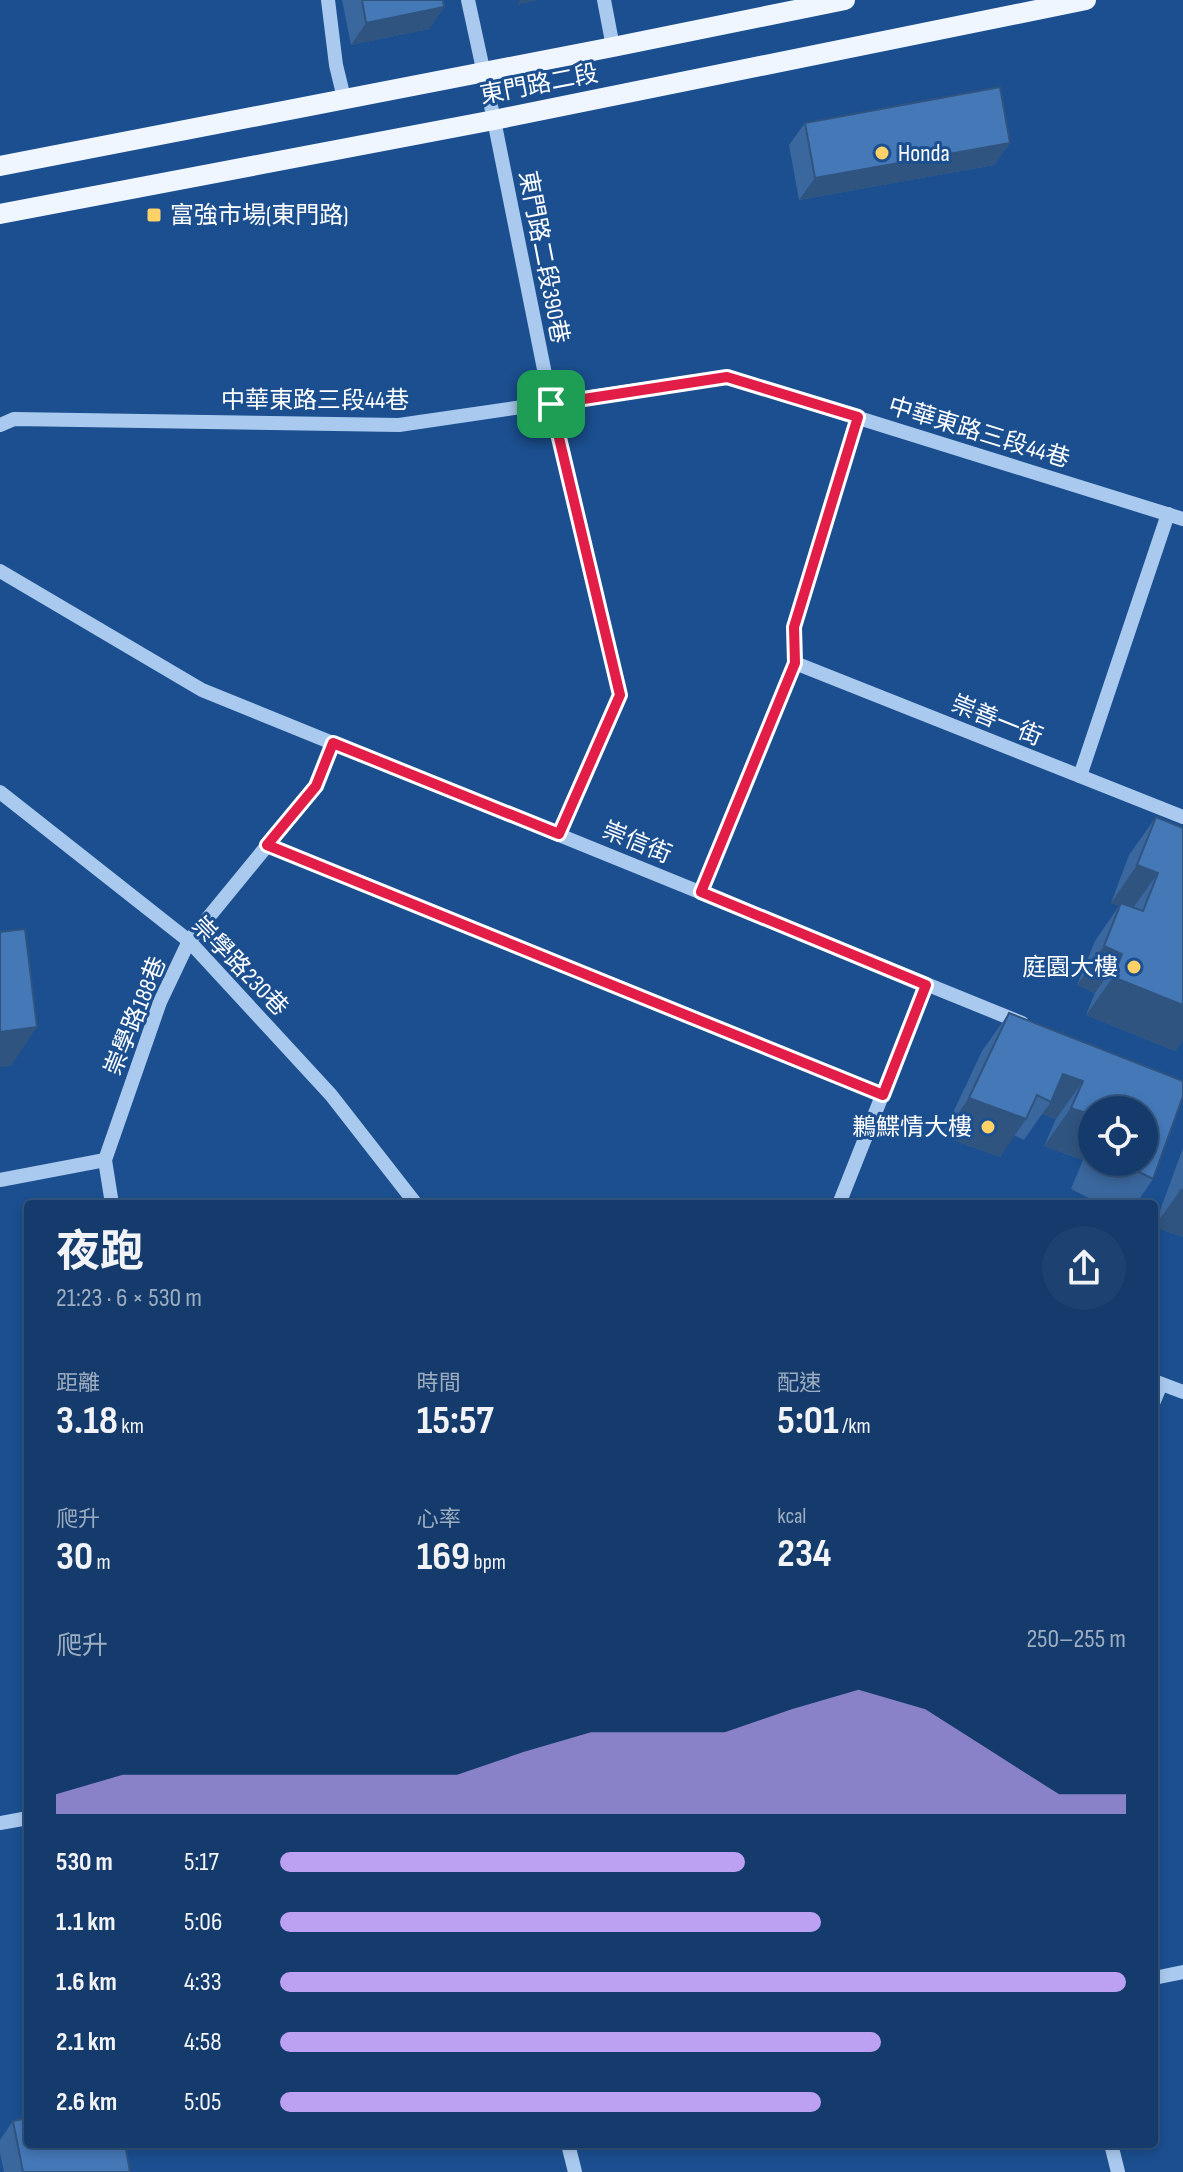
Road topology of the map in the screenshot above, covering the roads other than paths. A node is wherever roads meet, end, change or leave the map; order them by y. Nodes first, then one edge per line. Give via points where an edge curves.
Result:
1 (328, 0) edge
2 (468, 0) edge
3 (604, 0) edge
4 (845, 0) edge
5 (1086, 0) edge
6 (613, 47) junction
7 (484, 72) junction
8 (344, 98) junction
9 (494, 120) junction
10 (0, 166) edge
11 (0, 214) edge
12 (551, 404) junction
13 (858, 417) junction
14 (0, 425) edge
15 (1176, 516) edge
16 (0, 571) edge
17 (795, 663) junction
18 (333, 743) junction
19 (1080, 776) junction
20 (0, 792) edge
21 (1183, 817) edge
22 (559, 834) junction
23 (267, 845) junction
24 (701, 892) junction
25 (189, 941) junction
26 (926, 985) junction
27 (1040, 1031) edge
28 (883, 1095) junction
29 (105, 1160) junction
30 (0, 1180) edge
31 (111, 1200) edge
32 (413, 1200) edge
33 (841, 1200) edge
34 (1158, 1382) edge
35 (1183, 1392) edge
36 (24, 1819) edge
37 (0, 1823) edge
38 (1183, 1972) edge
39 (1158, 1977) edge
40 (569, 2148) edge
41 (1112, 2148) edge
42 (575, 2172) edge
43 (1118, 2172) edge

1 - 8 street
2 - 7 street, 東門路二段390巷
3 - 6 street
4 - 6 main road, 東門路二段
5 - 9 main road, 東門路二段
6 - 7 main road, 東門路二段
7 - 8 main road, 東門路二段
7 - 9 street, 東門路二段390巷
8 - 10 main road, 東門路二段
9 - 11 main road, 東門路二段
9 - 12 street, 東門路二段390巷
12 - 13 street, 中華東路三段44巷 via 727,377
12 - 14 street, 中華東路三段44巷 via 399,425 14,419
12 - 22 street, 東門路二段390巷 via 620,695
13 - 15 street, 中華東路三段44巷
13 - 17 street via 794,627
15 - 19 street
16 - 18 street, 崇信街 via 202,690
17 - 19 street, 崇善一街
17 - 24 street
18 - 22 street, 崇信街
18 - 23 street, 崇學路188巷 via 316,786
19 - 21 street, 崇善一街
20 - 25 street, 崇學路230巷
22 - 24 street, 崇信街
23 - 25 street, 崇學路188巷
23 - 28 street
24 - 26 street, 崇信街
25 - 29 street, 崇學路188巷 via 160,1002
25 - 32 street, 崇學路230巷 via 331,1095
26 - 27 street, 崇信街
26 - 28 street
28 - 33 street
29 - 30 street
29 - 31 street, 崇學路188巷
34 - 35 street
36 - 37 street
38 - 39 street
40 - 42 street
41 - 43 street

